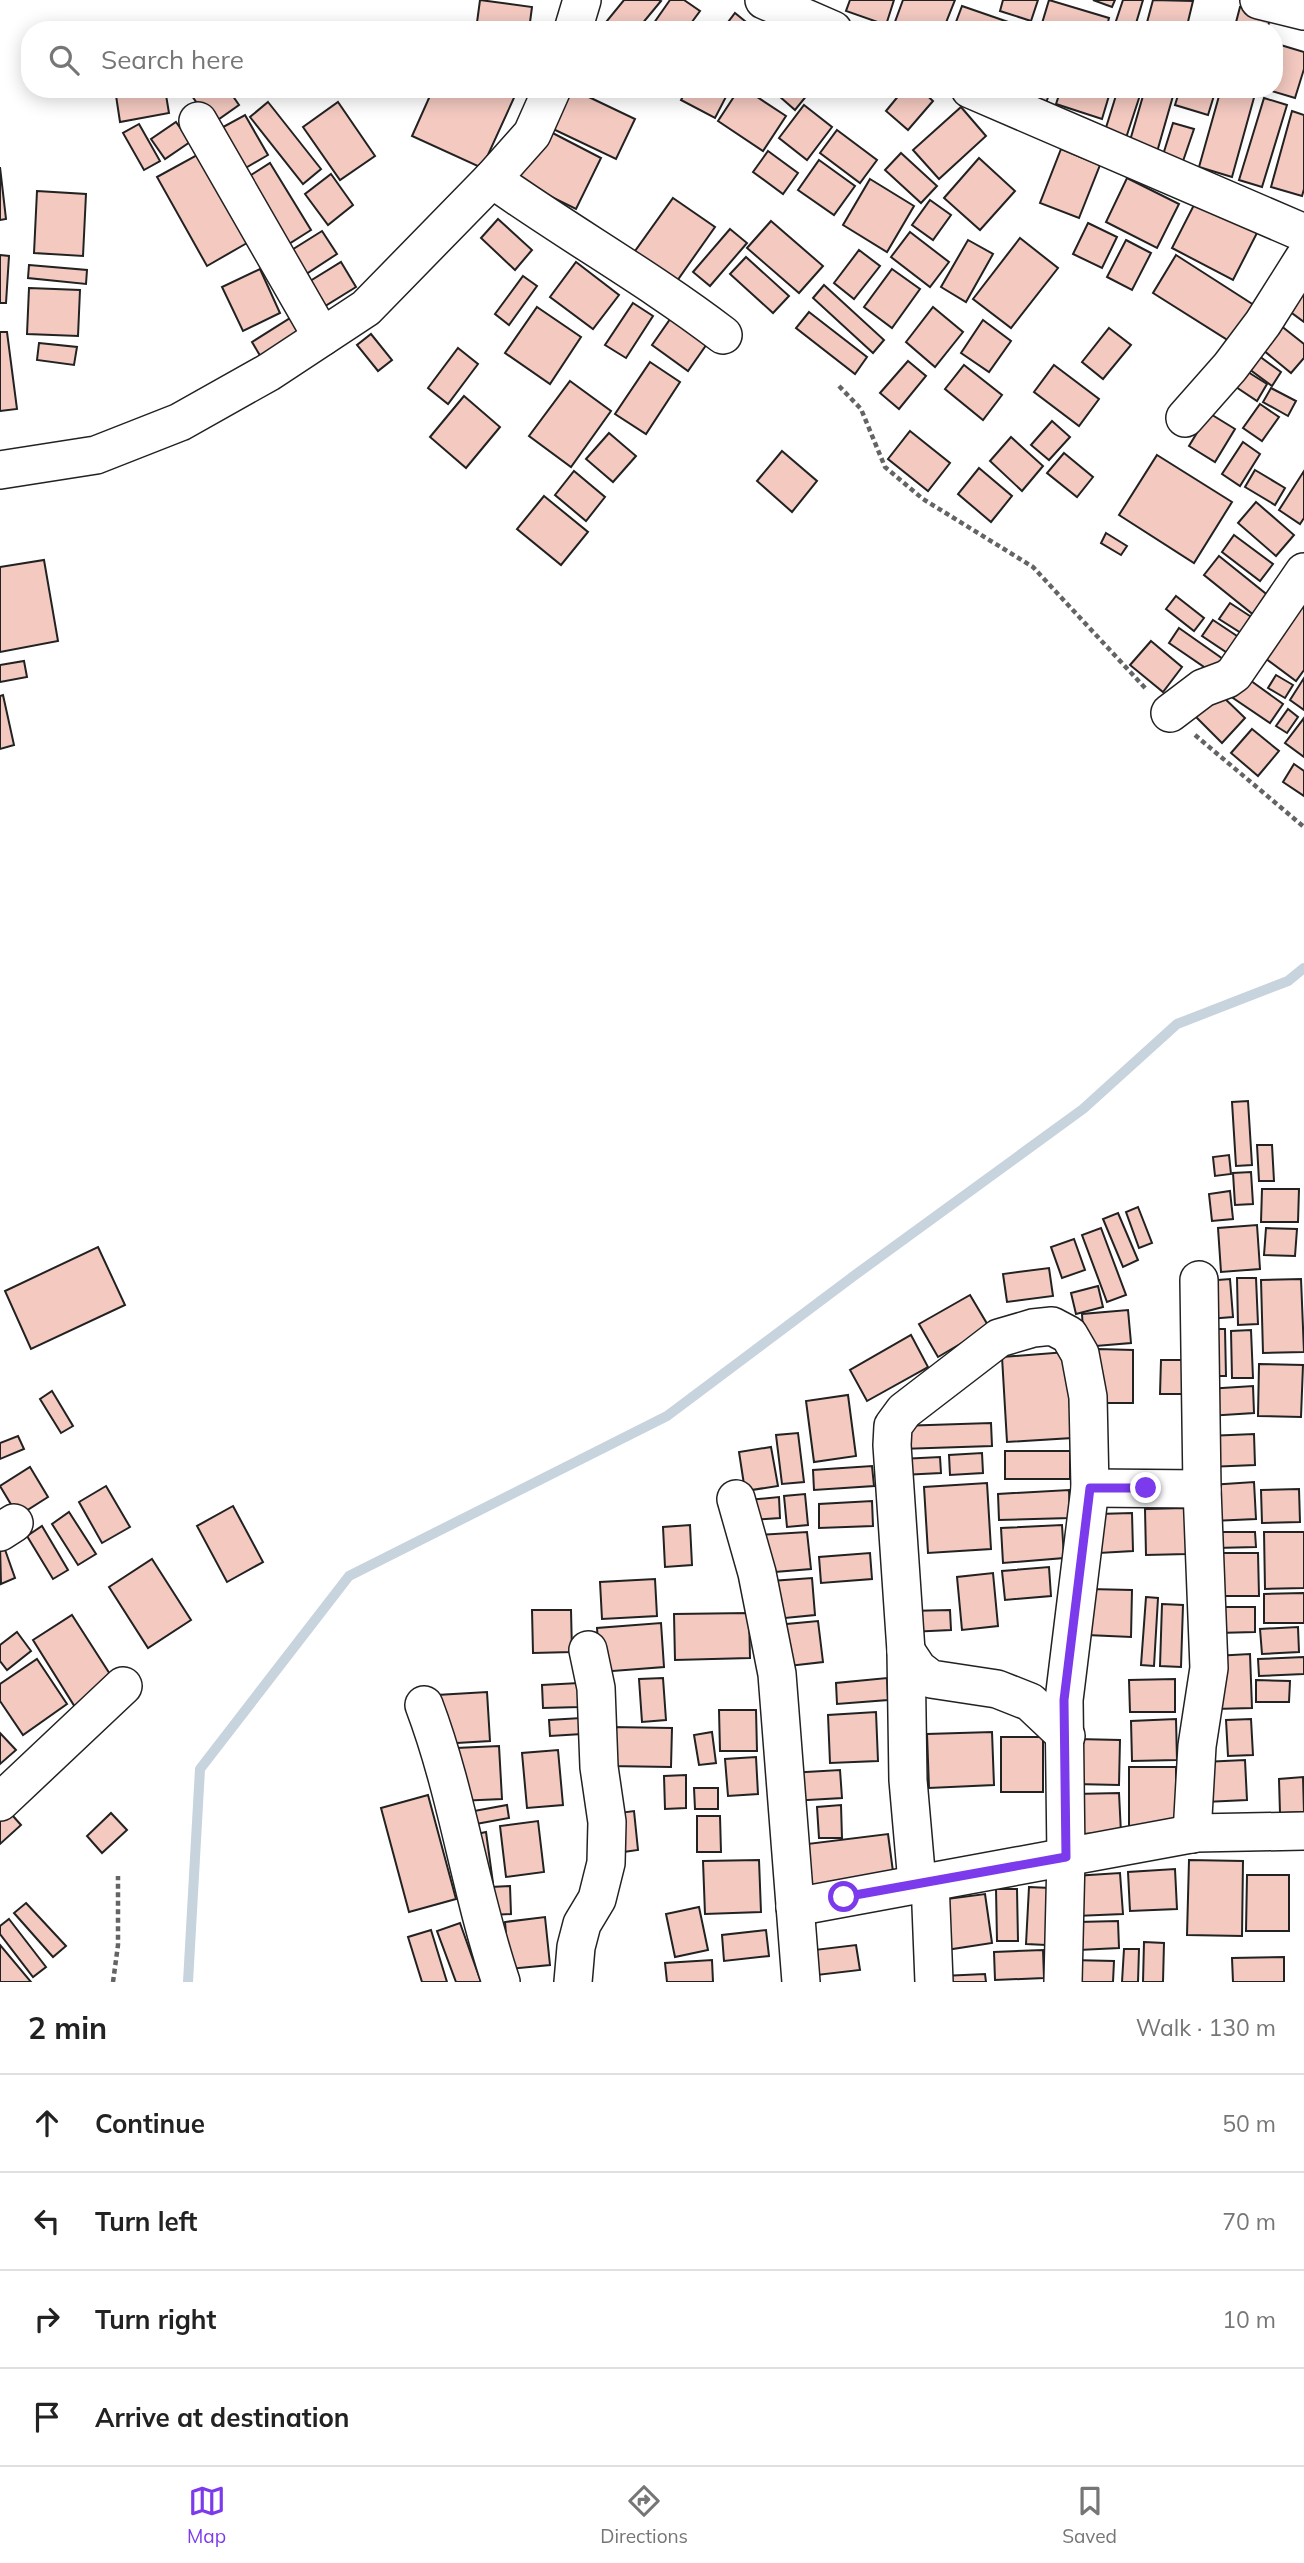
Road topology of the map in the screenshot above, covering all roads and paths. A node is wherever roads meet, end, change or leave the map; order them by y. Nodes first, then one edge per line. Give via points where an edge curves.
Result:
1 (582, 0) edge
2 (764, 0) edge
3 (1258, 0) edge
4 (1304, 11) edge
5 (576, 21) edge
6 (812, 21) edge
7 (548, 98) edge
8 (991, 98) edge
9 (198, 121) dead end
10 (492, 179) junction
11 (1304, 233) edge
12 (1304, 258) edge
13 (723, 335) dead end
14 (322, 337) junction
15 (839, 386) dead end
16 (1185, 418) dead end
17 (0, 470) edge
18 (1304, 572) edge
19 (1170, 713) junction
20 (1304, 827) edge
21 (1199, 1280) dead end
22 (1090, 1488) junction
23 (1202, 1489) junction
24 (736, 1499) dead end
25 (588, 1650) dead end
26 (906, 1651) junction
27 (123, 1686) dead end
28 (424, 1705) dead end
29 (1066, 1735) junction
30 (0, 1802) edge
31 (1304, 1831) edge
32 (1192, 1834) junction
33 (1066, 1857) junction
34 (118, 1875) dead end
35 (924, 1882) junction
36 (794, 1907) junction
37 (113, 1982) edge
38 (501, 1982) edge
39 (573, 1982) edge
40 (801, 1982) edge
41 (934, 1982) edge
42 (1063, 1982) edge

1 - 5 street
2 - 6 street
3 - 4 street
7 - 10 street via 532,134
8 - 11 street
9 - 14 street
10 - 13 street
10 - 14 street via 366,308
12 - 16 street via 1263,323
14 - 17 street via 180,422 96,456
15 - 19 path via 860,409 885,467 923,499 1032,567
18 - 19 street via 1234,674 1203,688
19 - 20 path
21 - 23 street
22 - 23 street
22 - 26 street via 1088,1397 1080,1354 1069,1335 1052,1326 999,1338 904,1411 893,1426 892,1445
22 - 29 street via 1064,1700
23 - 32 street via 1209,1668
24 - 36 street via 757,1573 777,1674
25 - 39 street via 596,1688 607,1863 597,1899 582,1924
26 - 29 street via 932,1679 996,1689 1030,1702
26 - 35 street via 908,1780
27 - 30 street
28 - 38 street via 438,1742
29 - 33 street
31 - 32 street
32 - 33 street
33 - 35 street
33 - 42 street
34 - 37 path
35 - 36 street
35 - 41 street
36 - 40 street

